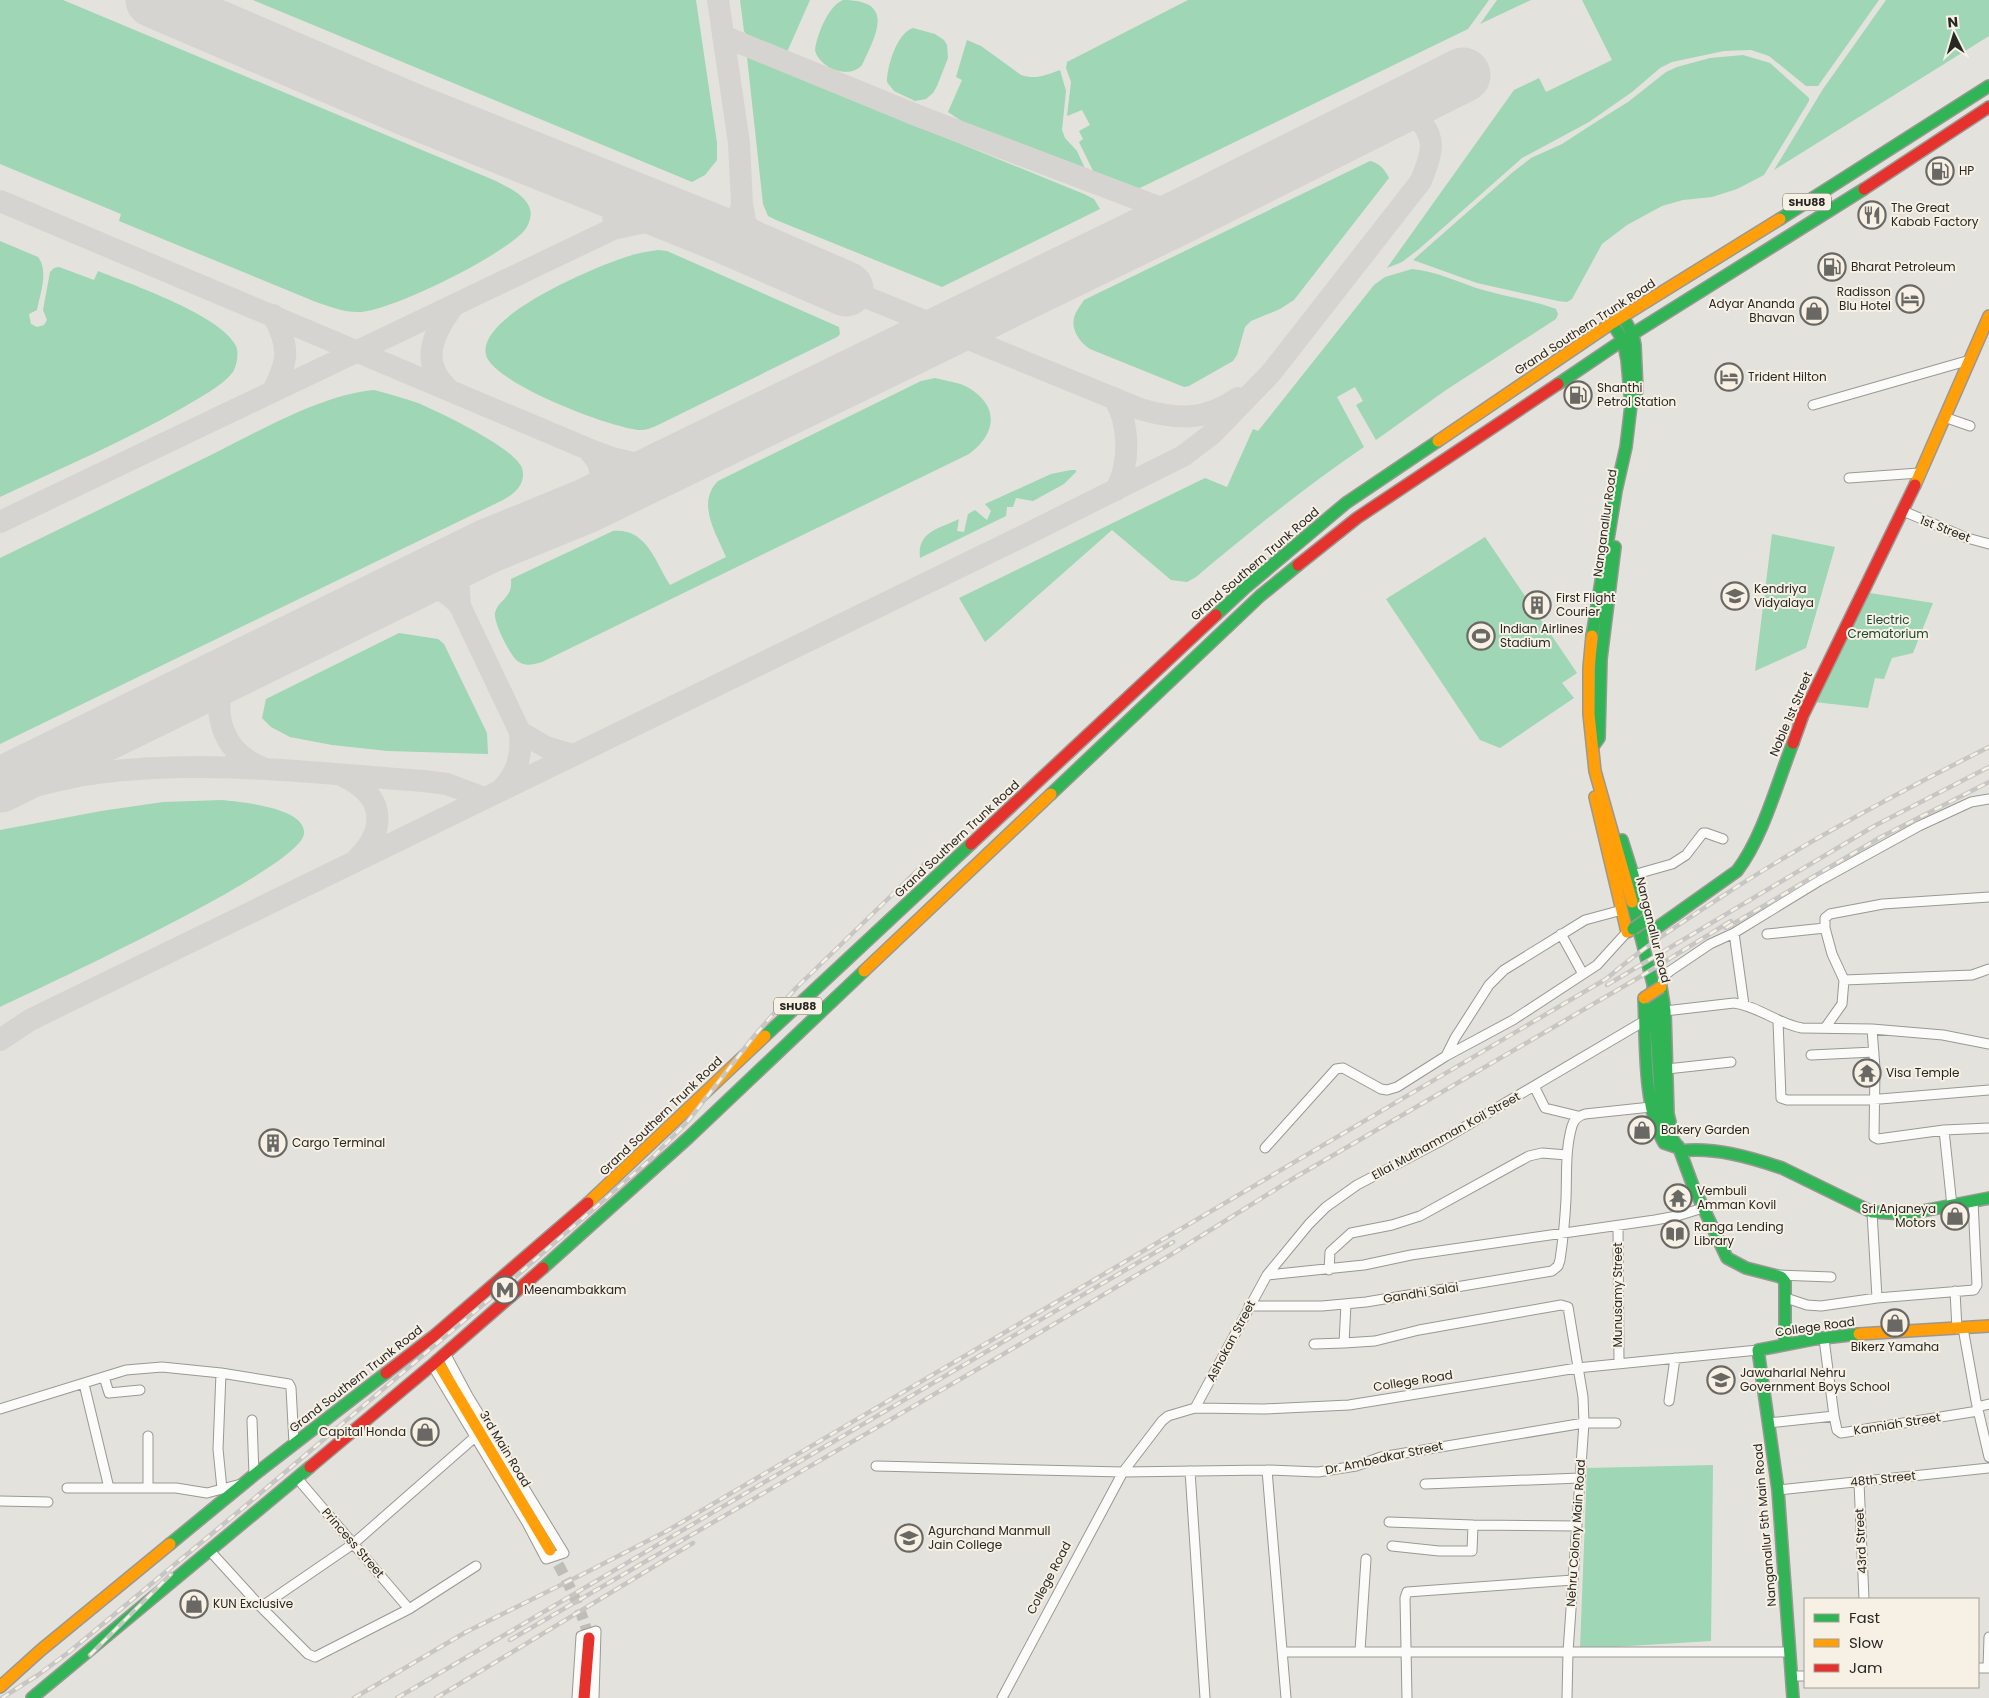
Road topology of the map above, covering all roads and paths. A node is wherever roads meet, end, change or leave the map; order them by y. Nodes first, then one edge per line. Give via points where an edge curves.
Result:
1 (1989, 86) edge
2 (1989, 107) edge
3 (1623, 316) junction
4 (1989, 316) edge
5 (1612, 323) junction
6 (1628, 338) junction
7 (1970, 360) junction
8 (1813, 405) dead end
9 (1944, 417) junction
10 (1970, 426) dead end
11 (1919, 473) junction
12 (1849, 478) dead end
13 (1903, 511) junction
14 (1989, 544) edge
15 (1595, 771) junction
16 (1989, 799) edge
17 (1723, 839) dead end
18 (1633, 875) junction
19 (1989, 897) edge
20 (1622, 910) junction
21 (1647, 919) junction
22 (1825, 928) junction
23 (1630, 930) junction
24 (1734, 933) junction
25 (1561, 934) junction
26 (1767, 934) dead end
27 (1989, 969) edge
28 (1583, 974) junction
29 (1844, 980) junction
30 (1661, 987) junction
31 (1744, 1005) junction
32 (1665, 1012) junction
33 (1646, 1020) junction
34 (1778, 1020) junction
35 (1826, 1028) junction
36 (1872, 1028) junction
37 (1989, 1044) edge
38 (1874, 1052) junction
39 (1811, 1055) dead end
40 (1446, 1056) junction
41 (1731, 1062) dead end
42 (1667, 1069) junction
43 (1534, 1086) junction
44 (1989, 1090) edge
45 (1874, 1098) junction
46 (1652, 1107) junction
47 (1578, 1116) junction
48 (1989, 1128) edge
49 (1944, 1130) junction
50 (1265, 1148) dead end
51 (1679, 1150) junction
52 (1567, 1155) junction
53 (1989, 1198) edge
54 (1973, 1201) junction
55 (1952, 1206) junction
56 (1703, 1208) junction
57 (1872, 1212) junction
58 (1618, 1226) junction
59 (1563, 1234) junction
60 (1329, 1270) junction
61 (1267, 1275) junction
62 (1779, 1276) junction
63 (1831, 1277) dead end
64 (1955, 1291) junction
65 (1786, 1298) junction
66 (1877, 1298) junction
67 (1346, 1304) junction
68 (1249, 1306) junction
69 (1989, 1326) edge
70 (1960, 1329) junction
71 (1824, 1339) junction
72 (1344, 1343) junction
73 (1785, 1343) junction
74 (1314, 1344) dead end
75 (1758, 1350) junction
76 (1674, 1358) junction
77 (438, 1360) junction
78 (1619, 1363) junction
79 (1577, 1368) junction
80 (221, 1373) junction
81 (104, 1377) junction
82 (84, 1384) junction
83 (140, 1390) dead end
84 (1669, 1401) dead end
85 (1989, 1404) edge
86 (1194, 1408) junction
87 (0, 1409) edge
88 (1977, 1409) junction
89 (1834, 1416) junction
90 (252, 1420) dead end
91 (1584, 1423) junction
92 (1616, 1423) dead end
93 (1768, 1423) junction
94 (148, 1436) dead end
95 (475, 1437) junction
96 (294, 1444) junction
97 (1988, 1447) edge
98 (1989, 1457) edge
99 (876, 1466) dead end
100 (1989, 1468) edge
101 (1267, 1470) junction
102 (1190, 1471) junction
103 (1123, 1472) junction
104 (254, 1475) junction
105 (297, 1478) junction
106 (1580, 1478) junction
107 (1859, 1482) junction
108 (244, 1484) junction
109 (1425, 1484) dead end
110 (67, 1488) dead end
111 (108, 1488) junction
112 (148, 1488) junction
113 (222, 1489) junction
114 (1778, 1490) junction
115 (0, 1501) edge
116 (48, 1502) dead end
117 (1389, 1522) dead end
118 (1473, 1526) junction
119 (1577, 1526) junction
120 (353, 1544) junction
121 (1392, 1546) dead end
122 (550, 1550) tunnel mouth
123 (210, 1551) junction
124 (1366, 1559) dead end
125 (476, 1566) dead end
126 (1573, 1580) junction
127 (1864, 1598) edge
128 (261, 1607) junction
129 (409, 1609) junction
130 (1989, 1637) edge
131 (589, 1638) tunnel mouth
132 (1406, 1650) junction
133 (1360, 1651) junction
134 (1282, 1652) junction
135 (1568, 1652) junction
136 (1790, 1652) junction
137 (1989, 1668) edge
138 (1792, 1676) junction
139 (1804, 1676) edge
140 (0, 1687) edge
141 (32, 1698) edge
142 (577, 1698) edge
143 (584, 1698) edge
144 (594, 1698) edge
145 (1002, 1698) edge
146 (1205, 1698) edge
147 (1286, 1698) edge
148 (1406, 1698) edge
149 (1567, 1698) edge
150 (1793, 1698) edge

1 - 3 main road, Grand Southern Trunk Road / SHU88
2 - 6 main road, SHU88
3 - 5 main road, Grand Southern Trunk Road / SHU88
3 - 6 main road
4 - 7 main road, Noble 1st Street
5 - 6 main road
5 - 96 main road, Grand Southern Trunk Road / SHU88 via 1346,502 1252,582 602,1191 435,1335
6 - 15 main road, Nanganallur Road via 1635,345 1638,415 1592,637 1589,714
6 - 77 main road, SHU88 via 1358,518 1260,596 688,1138
7 - 8 street
7 - 9 main road, Noble 1st Street
9 - 10 street
9 - 11 main road, Noble 1st Street
11 - 12 street
11 - 13 main road, Noble 1st Street
13 - 14 street, 1st Street
13 - 21 main road, Noble 1st Street via 1803,715 1747,858 1730,876 1650,932
15 - 18 main road via 1604,779
15 - 20 main road via 1590,778
15 - 51 main road, Nanganallur Road via 1653,984 1662,1119
16 - 24 street via 1971,802 1919,826
17 - 18 street via 1703,833 1686,856 1672,864
18 - 21 main road
19 - 22 street via 1883,904 1830,914 1825,918
20 - 23 main road
20 - 25 street via 1585,920
21 - 23 main road, bridge
22 - 26 street
22 - 29 street
23 - 28 street
24 - 30 street via 1710,944 1670,971 1664,976
24 - 31 street
25 - 28 street
25 - 40 street via 1495,978
27 - 29 street via 1972,975
28 - 40 street via 1513,1020
29 - 35 street via 1842,1004
30 - 32 main road
30 - 33 main road, bridge via 1644,998
31 - 32 street via 1726,1003
31 - 34 street
32 - 42 main road
33 - 43 street, Ellai Muthamman Koil Street
33 - 46 main road
34 - 35 street via 1791,1026
34 - 45 street via 1781,1098
35 - 36 street
36 - 37 street via 1943,1035
36 - 38 street
38 - 39 street
38 - 45 street
40 - 50 street via 1387,1090 1343,1068 1336,1069
41 - 42 street
42 - 51 main road via 1668,1114
43 - 47 street via 1545,1108
43 - 61 street, Ellai Muthamman Koil Street via 1334,1201 1309,1224
44 - 45 street
45 - 49 street via 1874,1137 1878,1139
46 - 47 street
46 - 51 main road via 1662,1141
47 - 52 street, Gandhi Salai via 1572,1125
48 - 49 street
49 - 55 street
51 - 56 main road
51 - 57 main road via 1707,1149 1767,1163
52 - 59 street, Gandhi Salai
52 - 60 street via 1542,1153 1529,1156 1420,1216 1351,1233 1330,1252
53 - 54 main road
54 - 55 main road
54 - 64 street via 1977,1285 1974,1290
55 - 57 main road via 1907,1214
56 - 58 street
56 - 62 main road via 1724,1253 1732,1262
57 - 66 street
58 - 59 street
58 - 78 street, Munusamy Street
59 - 60 street via 1427,1252
59 - 67 street, Gandhi Salai via 1560,1260 1552,1271
60 - 61 street
61 - 68 street, Ashokan Street
62 - 63 street
62 - 65 main road via 1785,1282
64 - 66 street
64 - 70 street
65 - 66 street via 1818,1306
65 - 73 main road
67 - 68 street, Gandhi Salai
67 - 72 street
68 - 86 street, Ashokan Street
69 - 70 main road, College Road
70 - 71 main road, College Road
70 - 88 street
71 - 73 main road, College Road
71 - 89 street
72 - 74 street
72 - 79 street, Nehru Colony Main Road via 1375,1341 1565,1304 1570,1309
73 - 75 main road, College Road
75 - 76 street, College Road
75 - 93 main road, Nanganallur 5th Main Road
76 - 78 street, College Road
76 - 84 street
77 - 95 street
77 - 95 street via 468,1396 564,1553 546,1559
77 - 105 main road, SHU88
77 - 122 main road, 3rd Main Road
78 - 79 street, College Road
79 - 86 street, College Road via 1349,1405
79 - 91 street, Nehru Colony Main Road
80 - 81 street via 162,1366 126,1370
80 - 96 street via 289,1384
80 - 113 street via 218,1449
81 - 82 street
81 - 83 street via 110,1393
82 - 87 street
82 - 111 street
85 - 88 street
86 - 103 street, College Road via 1162,1421
88 - 89 street, Kanniah Street via 1841,1433 1837,1430
88 - 97 street
89 - 93 street
90 - 104 street
91 - 92 street, Dr. Ambedkar Street
91 - 101 street, Dr. Ambedkar Street via 1381,1457 1356,1466 1318,1472
91 - 106 street, Nehru Colony Main Road
93 - 114 main road, Nanganallur 5th Main Road
94 - 112 street
95 - 120 street
96 - 104 main road, Grand Southern Trunk Road / SHU88
97 - 98 street
99 - 103 street, Dr. Ambedkar Street
100 - 107 street, 48th Street
101 - 102 street, Dr. Ambedkar Street
101 - 134 street
102 - 103 street, Dr. Ambedkar Street
102 - 146 street
103 - 145 street, College Road
104 - 108 main road, Grand Southern Trunk Road / SHU88
105 - 120 street, Princess Street
105 - 123 main road, SHU88
106 - 109 street
106 - 119 street, Nehru Colony Main Road
107 - 114 street, 48th Street
107 - 127 street, 43rd Street
108 - 113 street
108 - 140 main road, Grand Southern Trunk Road / SHU88
110 - 111 street
111 - 112 street
112 - 113 street via 207,1493
114 - 136 main road, Nanganallur 5th Main Road
115 - 116 street
117 - 118 street
118 - 119 street
118 - 121 street via 1472,1551
119 - 126 street, Nehru Colony Main Road
120 - 128 street
120 - 129 street, Princess Street
123 - 128 street
123 - 141 main road, SHU88
124 - 133 street
125 - 129 street
126 - 132 street via 1410,1591 1405,1598
126 - 135 street, Nehru Colony Main Road
128 - 129 street via 308,1654 315,1657
130 - 137 street
131 - 143 main road
132 - 133 street
132 - 135 street
132 - 148 street
133 - 134 street
134 - 147 street
135 - 136 street
135 - 149 street, Nehru Colony Main Road
136 - 138 main road, Nanganallur 5th Main Road
138 - 139 street
138 - 150 main road, Nanganallur 5th Main Road
142 - 144 street via 581,1636 596,1631

